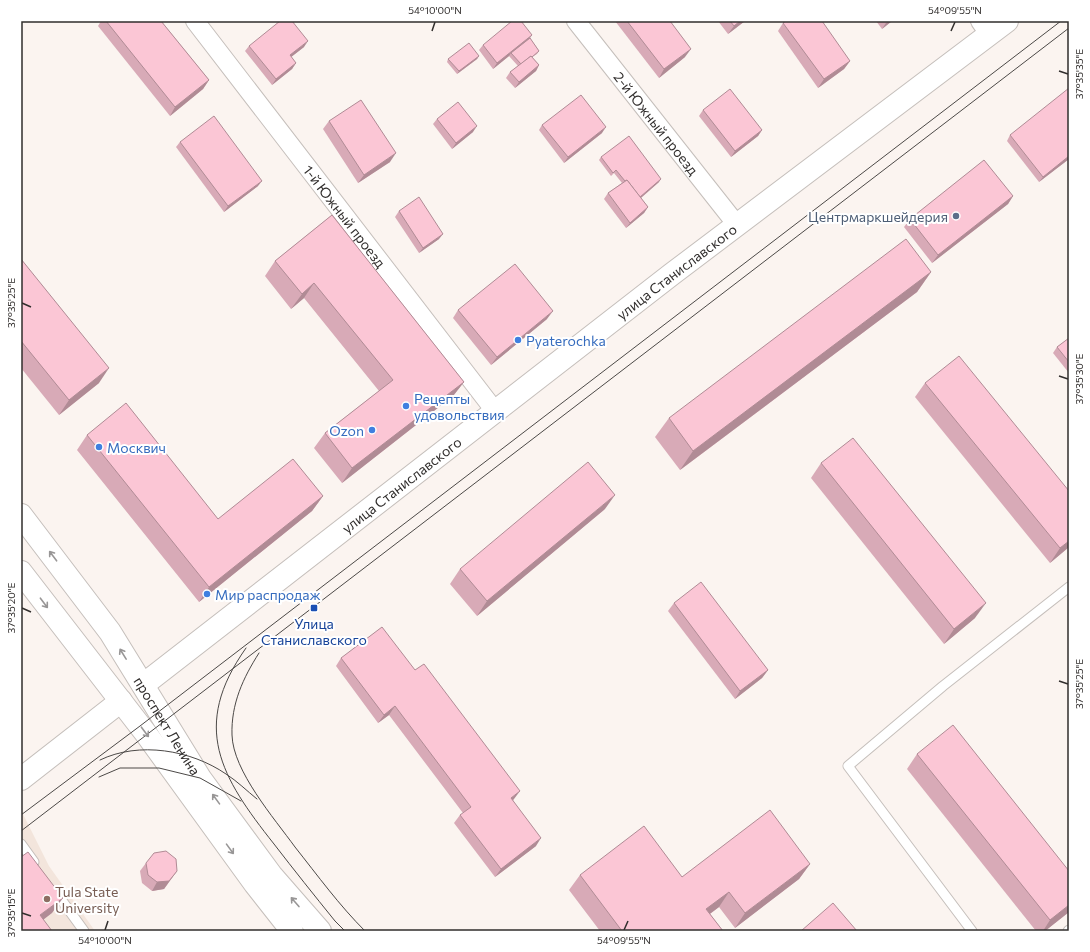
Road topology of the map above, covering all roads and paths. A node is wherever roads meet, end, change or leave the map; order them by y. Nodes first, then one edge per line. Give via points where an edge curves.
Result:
1 (195, 21) edge
2 (576, 21) edge
3 (1007, 21) edge
4 (985, 27) edge
5 (737, 225) junction
6 (495, 411) junction
7 (21, 515) edge
8 (21, 572) edge
9 (1069, 587) edge
10 (143, 685) junction
11 (121, 701) junction
12 (21, 779) edge
13 (21, 844) edge
14 (40, 870) edge
15 (48, 882) edge
16 (84, 931) edge
17 (292, 931) edge
18 (320, 931) edge
19 (972, 931) edge

1 - 6 street, 1-й Южный проезд
2 - 5 street, 2-й Южный проезд
3 - 4 main road, улица Станиславского
4 - 5 main road, улица Станиславского
5 - 6 main road, улица Станиславского
6 - 10 main road, улица Станиславского
10 -> 7 main road, проспект Ленина via 110,632
8 -> 11 main road, проспект Ленина
9 - 19 lane via 943,686 848,766
10 - 11 main road, улица Станиславского
18 -> 10 main road, проспект Ленина via 272,876 200,778
11 - 12 main road, улица Станиславского
11 -> 17 main road, проспект Ленина
13 - 14 lane
15 - 16 lane

